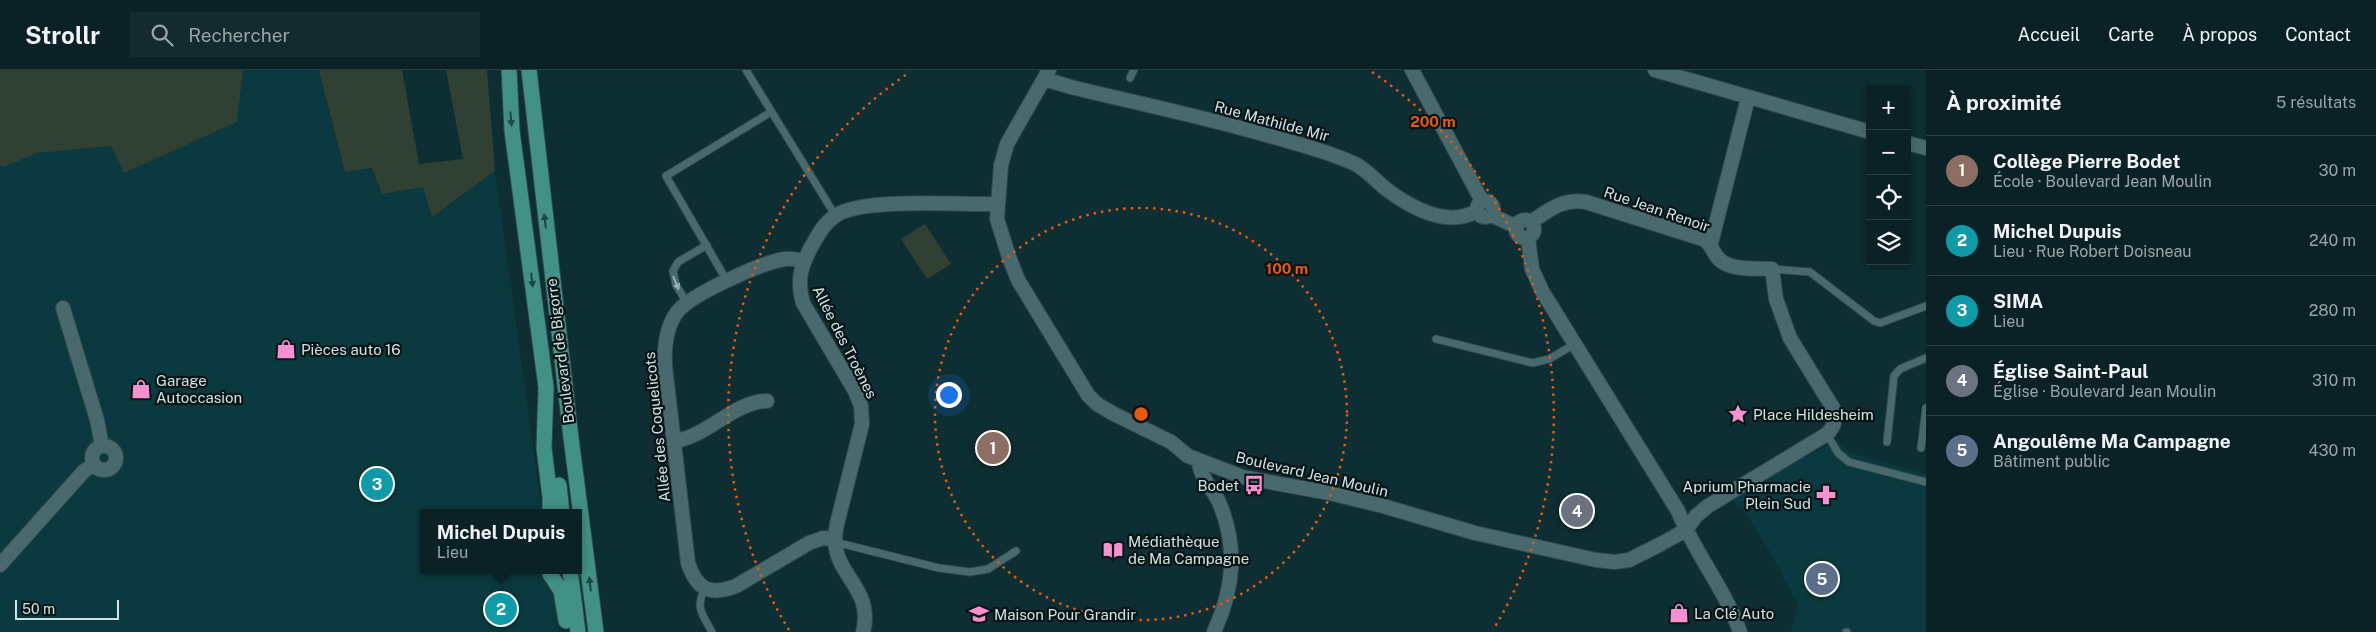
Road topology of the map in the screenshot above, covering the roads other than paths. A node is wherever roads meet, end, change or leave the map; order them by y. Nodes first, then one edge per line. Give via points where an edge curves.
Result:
1 (509, 70) edge
2 (529, 70) edge
3 (746, 70) edge
4 (1134, 70) edge
5 (1412, 70) edge
6 (1655, 70) edge
7 (1047, 74) edge
8 (1130, 78) dead end
9 (1748, 98) junction
10 (771, 112) junction
11 (1866, 131) edge
12 (1911, 144) edge
13 (1926, 148) edge
14 (996, 204) junction
15 (1480, 206) junction
16 (835, 216) junction
17 (1531, 222) junction
18 (1517, 227) junction
19 (1528, 238) junction
20 (1711, 244) junction
21 (707, 245) junction
22 (804, 262) junction
23 (1772, 269) junction
24 (727, 281) junction
25 (687, 303) junction
26 (1926, 306) edge
27 (63, 308) dead end
28 (1436, 340) dead end
29 (1575, 344) junction
30 (1926, 358) edge
31 (546, 386) junction
32 (767, 401) dead end
33 (1926, 408) edge
34 (1827, 434) junction
35 (675, 441) junction
36 (1887, 442) dead end
37 (102, 446) junction
38 (1921, 448) dead end
39 (1199, 461) junction
40 (93, 464) junction
41 (1926, 482) edge
42 (550, 509) edge
43 (561, 509) edge
44 (580, 509) edge
45 (582, 523) edge
46 (1686, 530) junction
47 (835, 541) junction
48 (1016, 551) dead end
49 (0, 565) edge
50 (551, 574) edge
51 (571, 574) edge
52 (705, 588) junction
53 (567, 632) edge
54 (578, 632) edge
55 (596, 632) edge
56 (712, 632) edge
57 (862, 632) edge
58 (1214, 632) edge
59 (1740, 632) edge

1 -> 31 main road via 512,131
44 -> 2 main road, Boulevard de Bigorre
3 - 10 lane
4 - 8 lane
5 - 15 street
6 - 9 street
7 - 14 street, Boulevard Jean Moulin via 1008,144 1001,165
7 - 15 street, Rue Mathilde Mir via 1070,87 1330,153 1356,164 1387,190 1429,213 1458,218
9 - 11 street
9 - 20 street
10 - 16 lane
10 - 21 lane via 666,176
12 - 13 street
14 - 16 street via 859,207
14 - 39 street, Boulevard Jean Moulin via 1001,235 1018,280 1088,395 1097,404 1161,436
15 - 18 street via 1484,218 1491,214
16 - 22 street via 818,234
17 - 18 street via 1524,220
17 - 19 street via 1534,232
17 - 20 street, Rue Jean Renoir via 1562,202 1574,200
18 - 19 street via 1519,236
19 - 29 street via 1535,278
20 - 23 street, Rue Jean Renoir via 1721,262 1730,266
21 - 24 lane
21 -> 25 lane via 678,262 673,271 676,286
22 - 24 street, Allée des Coquelicots via 784,259
22 - 47 street, Allée des Troènes via 799,276 803,303 855,391 863,415
23 - 26 lane via 1810,272 1880,323
23 - 34 street via 1776,299 1790,338 1833,408 1834,428
24 - 25 street, Allée des Coquelicots
25 - 35 street, Allée des Coquelicots via 671,324 664,351
27 - 37 street
28 - 29 lane via 1533,363 1549,359
29 - 46 street
30 - 36 lane via 1900,369 1894,376
31 - 42 main road via 544,448
31 - 43 main road, Boulevard de Bigorre
32 - 35 street via 754,402 692,437
33 - 38 lane
34 - 41 lane via 1838,453 1849,462
34 - 46 street via 1708,506
35 - 52 street, Allée des Coquelicots via 688,563 698,584
37 - 40 street via 92,453
37 - 40 street via 114,450 116,463 104,471
39 - 46 street, Boulevard Jean Moulin via 1243,477 1329,493 1475,533 1596,560 1629,560
39 - 58 street via 1200,471 1222,510 1231,556 1231,585
40 - 49 street
55 -> 45 main road, Boulevard de Bigorre
46 - 59 street via 1728,602
47 - 48 lane via 940,568 970,572 988,569
47 - 52 street via 823,538 808,542 723,591
47 - 57 street via 840,559 866,608
50 - 53 main road via 561,591
51 - 54 main road
52 - 56 lane via 699,608

